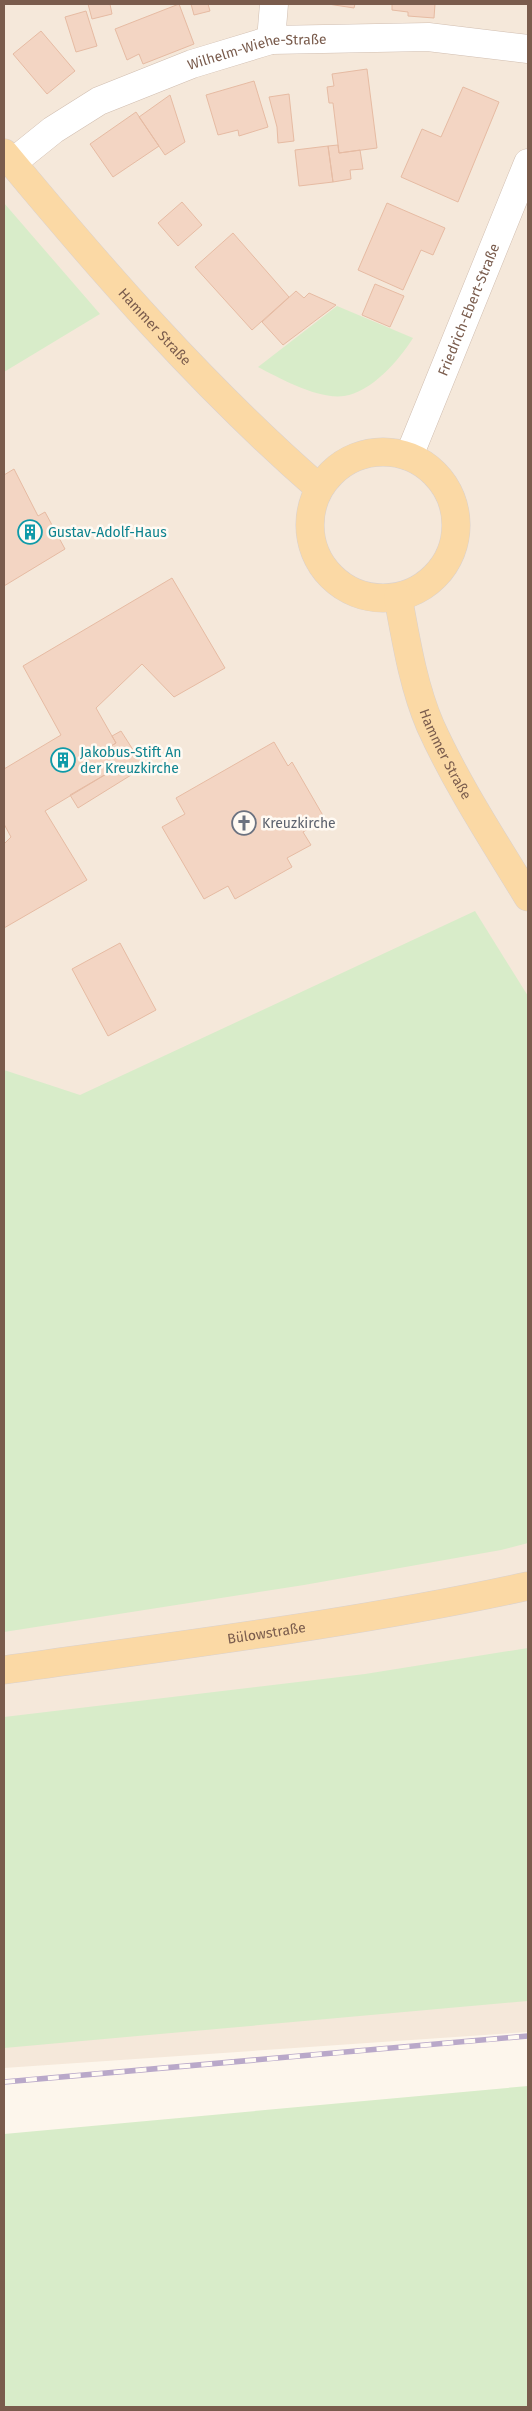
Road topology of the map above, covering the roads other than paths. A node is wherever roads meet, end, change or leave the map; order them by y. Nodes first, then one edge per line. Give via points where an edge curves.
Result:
1 (274, 4) edge
2 (271, 40) junction
3 (528, 49) edge
4 (8, 158) edge
5 (528, 163) edge
6 (409, 456) junction
7 (319, 488) junction
8 (398, 597) junction
9 (528, 897) edge
10 (528, 1586) edge
11 (4, 1670) edge

1 - 2 street
2 - 3 street, Wilhelm-Wiehe-Straße via 428,37
2 - 4 street, Wilhelm-Wiehe-Straße via 192,64 99,101
4 - 7 main road, Hammer Straße via 156,329 272,448
5 - 6 street, Friedrich-Ebert-Straße
6 - 7 main road via 375,451 358,455 336,469
6 - 8 main road via 428,466 442,481 452,500 455,534 447,561 434,577 418,590
7 - 8 main road via 309,524 311,543 324,568 344,587 361,595
8 - 9 main road, Hammer Straße via 410,660 430,724 474,807
10 - 11 main road, Bülowstraße via 271,1632

